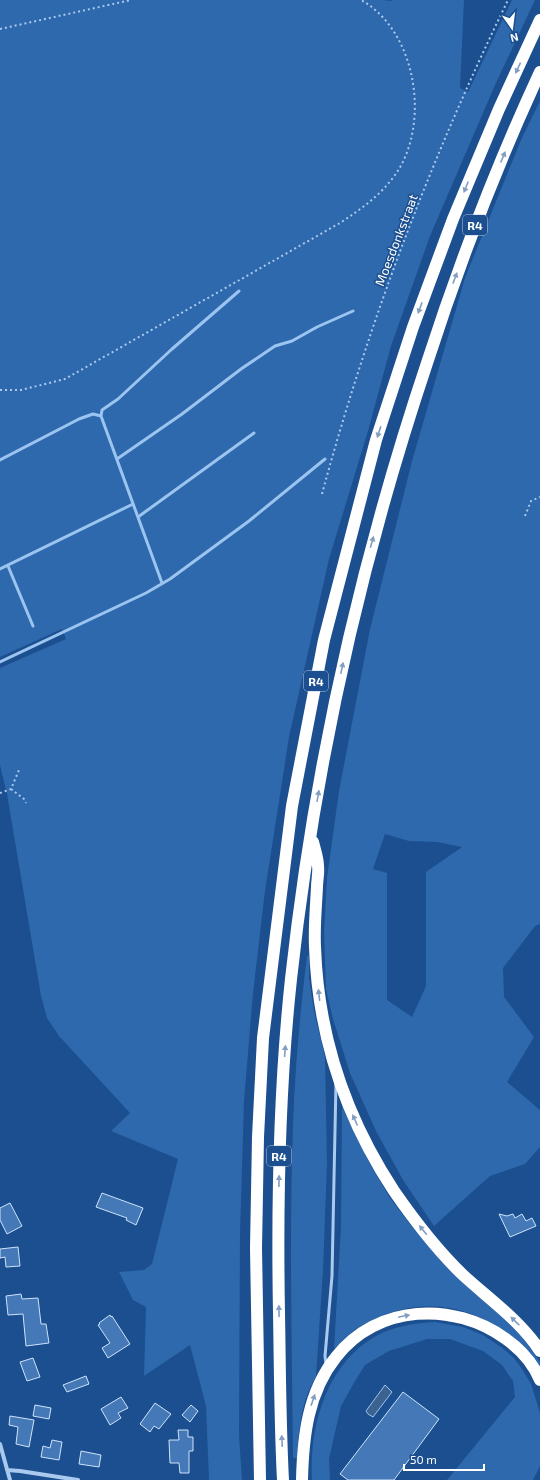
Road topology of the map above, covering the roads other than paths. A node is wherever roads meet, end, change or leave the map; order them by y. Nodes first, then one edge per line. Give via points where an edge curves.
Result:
1 (540, 20) edge
2 (540, 72) edge
3 (311, 834) junction
4 (337, 1074) junction
5 (540, 1351) edge
6 (327, 1370) junction
7 (540, 1380) edge
8 (0, 1444) edge
9 (8, 1470) junction
10 (10, 1480) edge
11 (78, 1480) edge
12 (260, 1480) edge
13 (284, 1480) edge
14 (302, 1480) edge

1 -> 12 highway, R4 via 453,219 413,327 376,440 324,640 292,806 263,1038 258,1137 256,1248
3 -> 2 highway, R4 via 347,644 400,444 452,285
4 -> 3 highway via 320,1008 314,934 318,866
13 -> 3 highway, R4 via 280,1412 279,1149 291,980
5 -> 4 highway via 518,1324 462,1274 438,1248 394,1191 357,1125
4 - 6 lane via 332,1276 325,1356
6 -> 7 highway via 350,1342 368,1329 398,1317 438,1313 478,1322 497,1332 530,1362
14 -> 6 highway via 306,1424 318,1385
8 - 9 street
9 - 10 street
9 - 11 street

